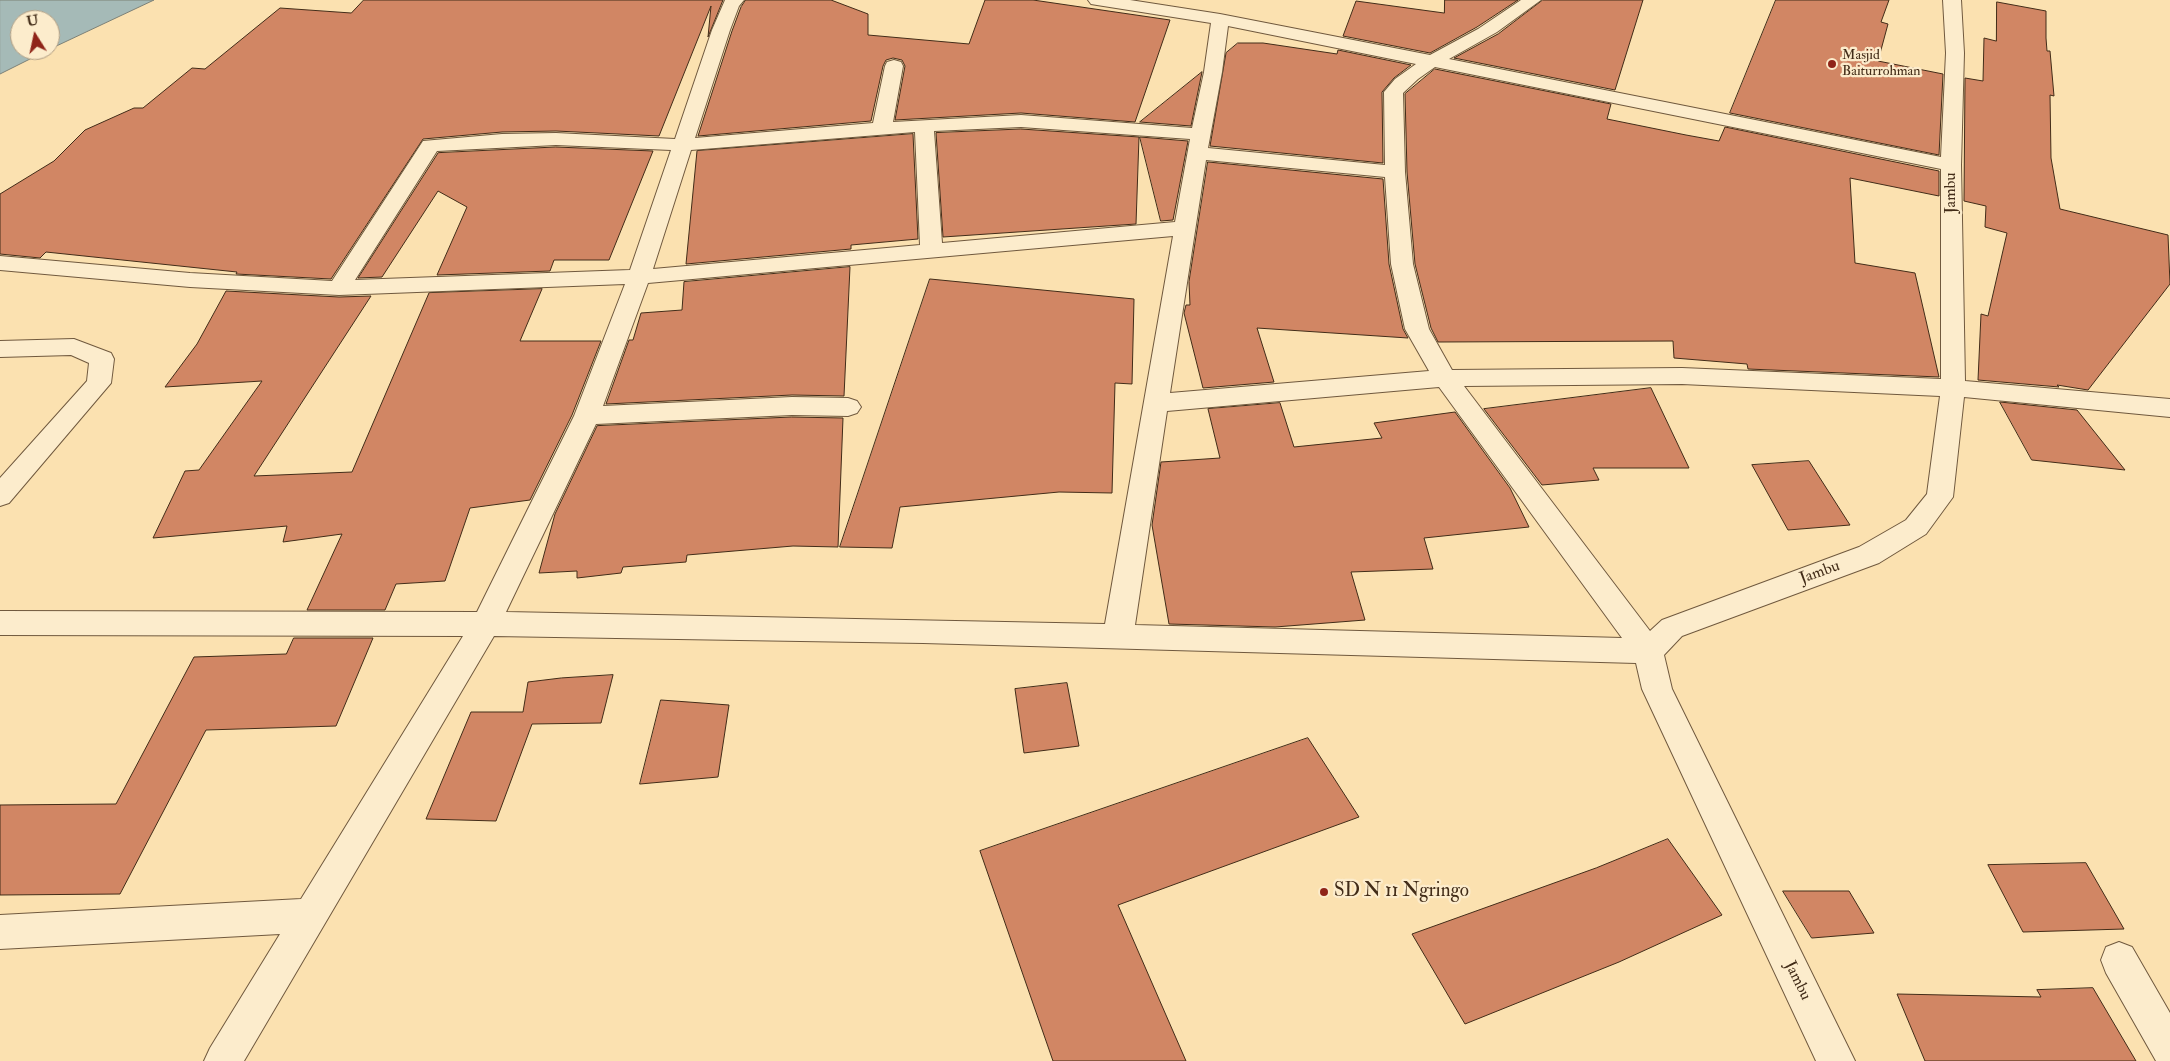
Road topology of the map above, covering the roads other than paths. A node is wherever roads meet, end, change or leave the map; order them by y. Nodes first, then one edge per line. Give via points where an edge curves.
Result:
1 (735, 0) edge
2 (1097, 0) edge
3 (1532, 0) edge
4 (1952, 0) edge
5 (1220, 19) junction
6 (1430, 62) junction
7 (894, 66) dead end
8 (924, 125) junction
9 (882, 128) junction
10 (1198, 144) junction
11 (682, 145) junction
12 (1951, 165) junction
13 (1395, 172) junction
14 (1184, 228) junction
15 (931, 251) junction
16 (0, 263) edge
17 (639, 277) junction
18 (339, 288) junction
19 (0, 349) edge
20 (1445, 378) junction
21 (1952, 388) junction
22 (1156, 404) junction
23 (848, 406) dead end
24 (2170, 408) edge
25 (587, 416) junction
26 (0, 496) edge
27 (0, 623) edge
28 (486, 624) junction
29 (1118, 636) junction
30 (1648, 650) junction
31 (311, 915) junction
32 (0, 932) edge
33 (2119, 960) dead end
34 (2170, 1049) edge
35 (223, 1061) edge
36 (1836, 1061) edge

1 - 11 street via 721,30
2 - 5 street
3 - 6 street via 1478,37
4 - 12 street, Jambu via 1956,53
5 - 6 street
5 - 10 street
6 - 12 street
6 - 13 street via 1402,81 1393,92
7 - 9 street
8 - 9 street
8 - 10 street via 1021,121
8 - 15 street
9 - 11 street
10 - 13 street
10 - 14 street
11 - 17 street
11 - 18 street via 556,139 433,139
12 - 21 street, Jambu
13 - 20 street via 1402,264 1417,329
14 - 15 street
14 - 22 street
15 - 17 street
16 - 18 street via 190,280
17 - 18 street
17 - 25 street
19 - 26 street via 74,347 102,359 99,383
20 - 21 street via 1682,376
20 - 22 street
20 - 30 street
21 - 24 street
21 - 30 street, Jambu via 1940,497 1916,527 1869,555 1672,628
22 - 29 street
23 - 25 street
25 - 28 street
27 - 28 street
28 - 29 street
28 - 31 street
29 - 30 street
30 - 36 street, Jambu via 1657,690
31 - 32 street
31 - 35 street
33 - 34 street

